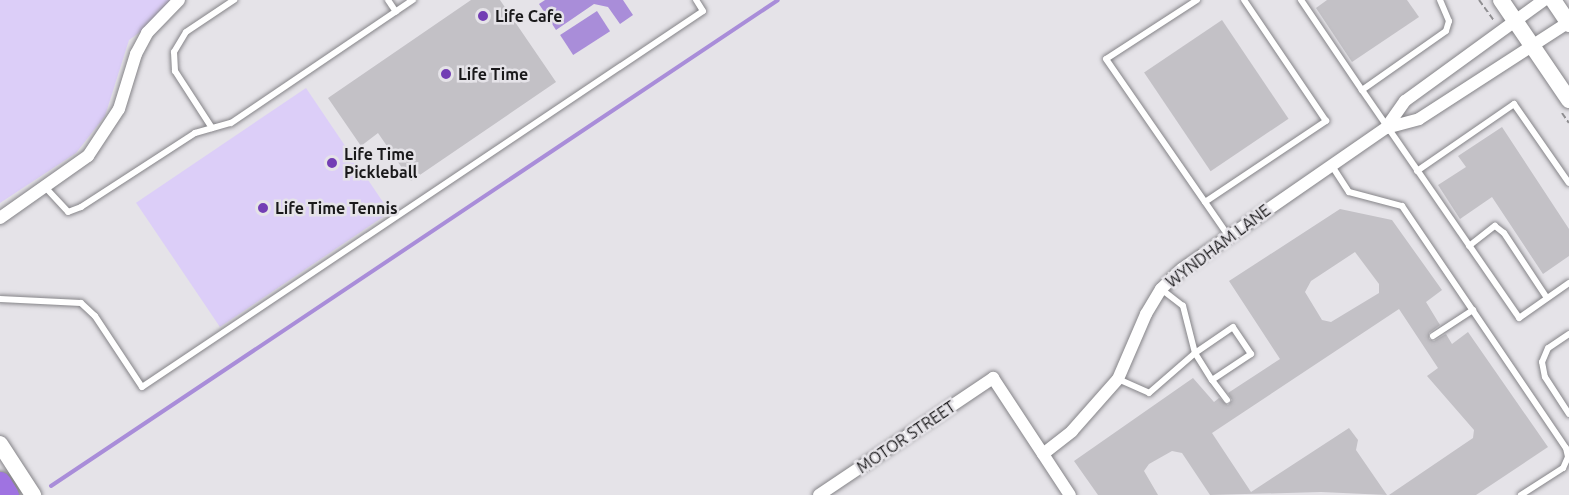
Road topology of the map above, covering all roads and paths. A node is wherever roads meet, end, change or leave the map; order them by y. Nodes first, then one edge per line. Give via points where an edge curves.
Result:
1 (179, 0) edge
2 (234, 0) edge
3 (388, 0) edge
4 (413, 0) edge
5 (696, 0) edge
6 (1197, 0) edge
7 (1244, 0) edge
8 (1301, 0) edge
9 (1440, 0) edge
10 (1479, 0) edge
11 (1501, 0) edge
12 (1544, 0) edge
13 (1553, 0) edge
14 (396, 12) junction
15 (1492, 19) dead end
16 (1517, 23) junction
17 (1569, 23) edge
18 (1532, 45) junction
19 (1362, 90) junction
20 (1569, 100) edge
21 (212, 128) junction
22 (1386, 128) junction
23 (1331, 165) junction
24 (1417, 171) junction
25 (1569, 183) edge
26 (45, 187) junction
27 (1205, 202) junction
28 (0, 218) edge
29 (1228, 235) junction
30 (1468, 246) junction
31 (1569, 283) edge
32 (1161, 289) junction
33 (1547, 298) junction
34 (0, 299) edge
35 (1473, 310) junction
36 (1569, 334) edge
37 (1433, 336) dead end
38 (1195, 353) junction
39 (1118, 379) junction
40 (1212, 380) junction
41 (1227, 400) dead end
42 (1569, 414) edge
43 (0, 444) edge
44 (1043, 454) junction
45 (0, 482) edge
46 (8, 495) edge
47 (33, 495) edge
48 (819, 495) edge
49 (1070, 495) edge
50 (1521, 495) edge

1 - 26 street via 147,33 136,54 119,109 103,137 88,156
2 - 21 lane via 186,32 174,52 175,71
3 - 14 lane
4 - 14 lane
5 - 34 lane via 703,11 142,387 95,316 81,303
6 - 27 lane via 1106,59
7 - 27 lane via 1326,122
8 - 19 lane
9 - 19 lane via 1449,21 1446,31
10 - 15 path
11 - 16 main road
12 - 16 street, WYNDHAM LANE
13 - 17 main road
14 - 21 lane via 231,123
16 - 18 main road
16 - 22 street, WYNDHAM LANE via 1405,102
17 - 18 street, WYNDHAM LANE
18 - 20 main road
18 - 22 street, WYNDHAM LANE via 1419,118
19 - 22 lane
21 - 26 lane via 195,133 68,212
22 - 23 street, WYNDHAM LANE
22 - 24 lane
23 - 29 street, WYNDHAM LANE
23 - 35 lane via 1349,192 1402,206
24 - 25 lane via 1514,104
24 - 30 lane
26 - 28 street
27 - 29 lane
29 - 32 street, WYNDHAM LANE
30 - 33 lane via 1519,318
30 - 33 lane via 1495,226
31 - 33 lane
32 - 38 lane via 1183,306
32 - 39 street, WYNDHAM LANE
35 - 37 lane
35 - 50 lane via 1566,448 1568,457 1563,468
36 - 42 lane via 1548,348 1542,362 1545,377
38 - 39 lane via 1149,393
38 - 40 lane
38 - 40 lane via 1233,327 1251,354
39 - 44 street, WYNDHAM LANE via 1072,431
40 - 41 lane
43 - 47 main road
44 - 48 street, MOTOR STREET via 993,378
44 - 49 street
45 - 46 highway

